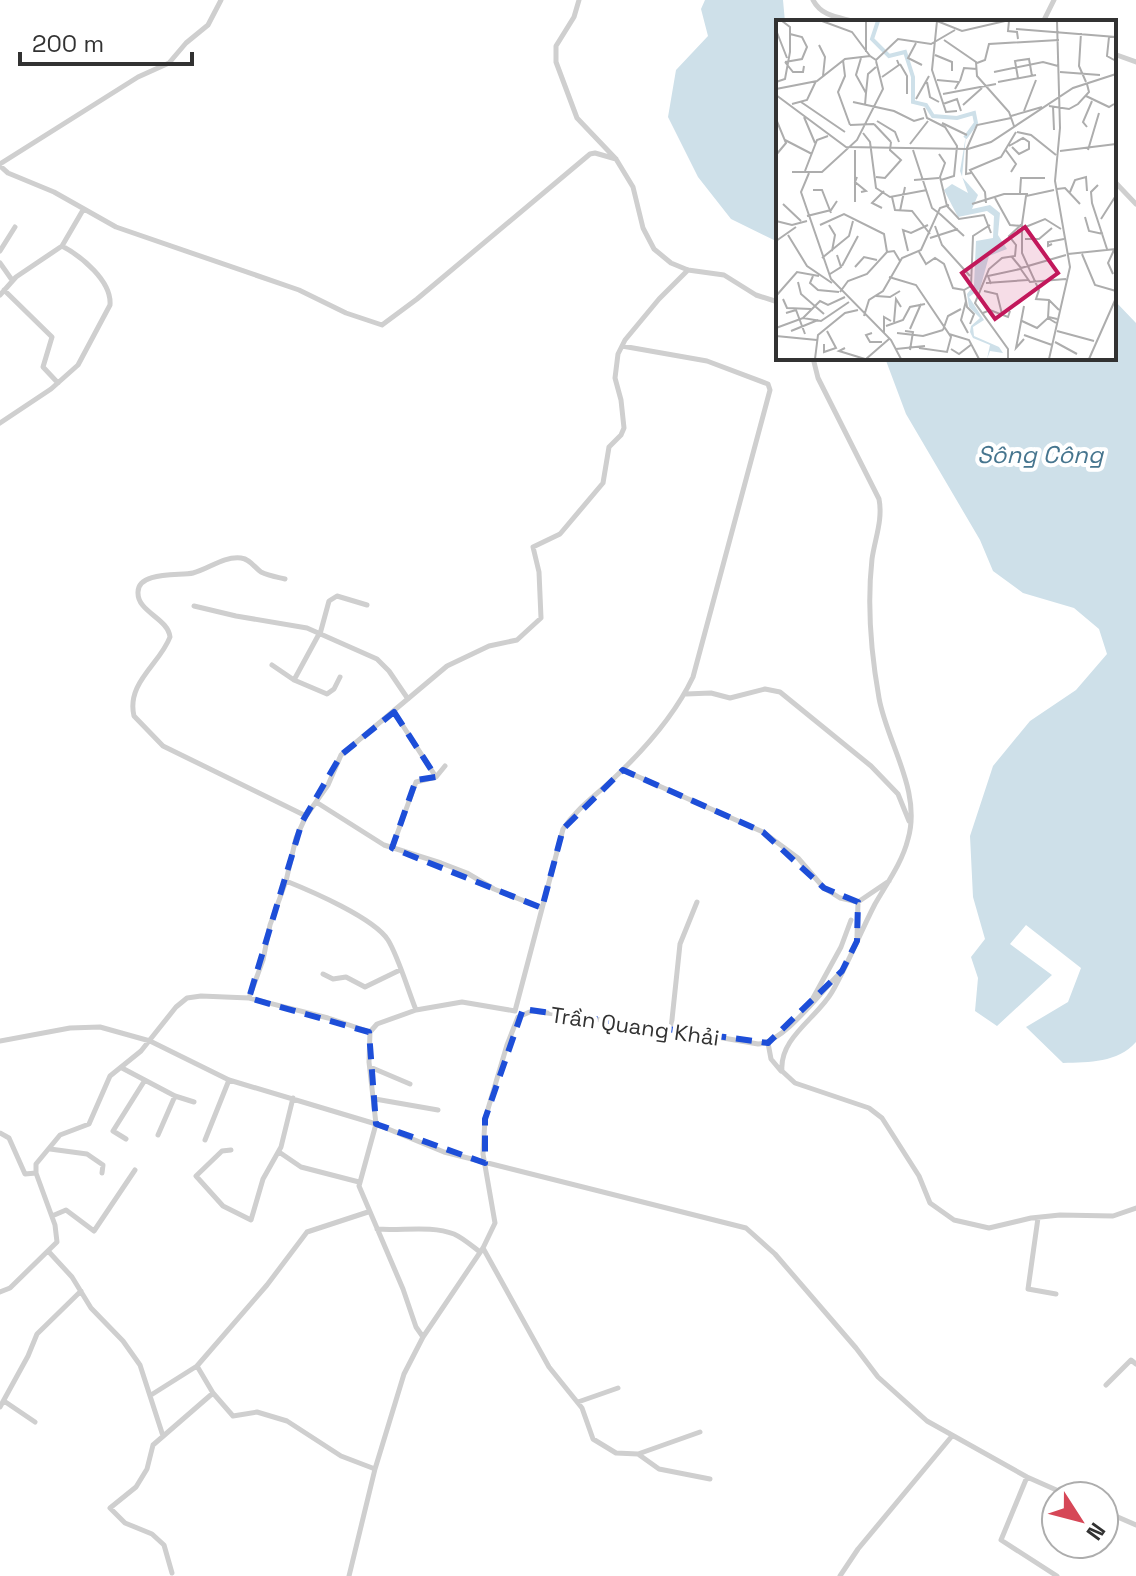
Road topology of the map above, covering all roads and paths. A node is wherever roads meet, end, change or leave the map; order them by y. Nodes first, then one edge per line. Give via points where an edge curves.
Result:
1 (221, 0) edge
2 (579, 0) edge
3 (813, 0) edge
4 (1054, 0) edge
5 (848, 20) edge
6 (1044, 20) edge
7 (1116, 55) edge
8 (1136, 62) edge
9 (616, 159) junction
10 (0, 165) edge
11 (1116, 183) edge
12 (1136, 204) edge
13 (83, 210) junction
14 (15, 227) dead end
15 (62, 246) junction
16 (0, 251) edge
17 (0, 263) edge
18 (688, 270) junction
19 (12, 280) junction
20 (2, 292) edge
21 (776, 301) edge
22 (622, 346) junction
23 (814, 360) edge
24 (58, 383) junction
25 (0, 423) edge
26 (285, 579) dead end
27 (367, 605) dead end
28 (194, 606) dead end
29 (319, 634) junction
30 (272, 665) dead end
31 (340, 677) dead end
32 (294, 680) junction
33 (685, 694) junction
34 (408, 699) junction
35 (394, 712) junction
36 (445, 766) dead end
37 (623, 770) junction
38 (436, 777) junction
39 (316, 802) junction
40 (306, 816) junction
41 (910, 822) junction
42 (392, 848) junction
43 (890, 880) junction
44 (286, 881) junction
45 (697, 902) dead end
46 (858, 902) junction
47 (542, 908) junction
48 (851, 920) dead end
49 (857, 941) junction
50 (400, 970) junction
51 (842, 971) junction
52 (323, 974) dead end
53 (249, 998) junction
54 (811, 1003) junction
55 (416, 1010) junction
56 (515, 1011) junction
57 (522, 1014) junction
58 (671, 1029) junction
59 (370, 1032) junction
60 (0, 1041) edge
61 (149, 1042) junction
62 (768, 1043) junction
63 (369, 1067) junction
64 (122, 1068) junction
65 (782, 1071) junction
66 (145, 1080) junction
67 (229, 1080) junction
68 (410, 1084) dead end
69 (175, 1096) junction
70 (375, 1099) junction
71 (292, 1101) junction
72 (194, 1102) dead end
73 (438, 1110) dead end
74 (375, 1127) junction
75 (0, 1133) edge
76 (158, 1135) dead end
77 (126, 1139) dead end
78 (205, 1140) dead end
79 (50, 1149) junction
80 (231, 1150) dead end
81 (279, 1152) junction
82 (485, 1163) junction
83 (135, 1170) dead end
84 (36, 1173) junction
85 (102, 1173) dead end
86 (359, 1182) junction
87 (1136, 1208) edge
88 (368, 1212) junction
89 (52, 1216) junction
90 (1038, 1218) junction
91 (377, 1229) junction
92 (482, 1250) junction
93 (49, 1252) junction
94 (81, 1291) junction
95 (0, 1292) edge
96 (1056, 1294) dead end
97 (423, 1337) junction
98 (1136, 1364) edge
99 (197, 1366) junction
100 (1106, 1385) dead end
101 (618, 1388) dead end
102 (213, 1393) junction
103 (151, 1395) junction
104 (578, 1402) junction
105 (2, 1404) edge
106 (35, 1422) dead end
107 (700, 1432) dead end
108 (163, 1436) junction
109 (952, 1436) junction
110 (638, 1454) junction
111 (375, 1469) junction
112 (710, 1479) dead end
113 (1026, 1479) junction
114 (1040, 1484) edge
115 (172, 1573) dead end
116 (349, 1576) edge
117 (840, 1576) edge
118 (1057, 1576) edge

1 - 10 street via 208,25 169,63 142,74
2 - 9 street via 556,46 556,62 577,118
3 - 5 street via 828,15
4 - 6 street
7 - 8 street
9 - 13 street via 590,154 382,325 299,290 116,227
9 - 18 street via 636,194 647,238 662,257
10 - 13 street
11 - 12 street
13 - 15 street
14 - 16 street
15 - 19 street
15 - 24 street via 82,259 111,297 83,359
17 - 19 street
18 - 21 street via 729,277
18 - 22 street
19 - 20 street
20 - 24 street via 52,337 43,367
22 - 33 street via 707,361 770,387 704,644
22 - 34 street via 614,370 624,428 609,447 603,483 560,534 533,547 541,618 517,640 489,646 447,666
23 - 41 street via 879,499 871,635 879,701 904,777
24 - 25 street
26 - 40 street via 241,558 142,583 142,604 169,629 170,637 136,688 132,709 163,746
27 - 29 street via 332,597
28 - 29 street
29 - 32 street
29 - 34 street via 377,659
30 - 32 street
31 - 32 street via 327,694
33 - 37 street
33 - 41 street via 730,698 765,689 780,692 871,766 898,794
34 - 35 street
35 - 38 street
35 - 39 street via 346,749
36 - 38 street
37 - 46 street via 763,832 798,858 824,888
37 - 47 street via 563,829
38 - 42 street via 416,782
39 - 40 street
39 - 42 street
40 - 44 street
41 - 43 street via 909,839
42 - 47 street via 441,863
43 - 46 street
43 - 49 street
44 - 50 street via 321,895 380,931
44 - 53 street
45 - 58 street via 681,937
46 - 49 street
47 - 56 street
48 - 54 street
49 - 51 street
50 - 52 street via 365,987
50 - 55 street
51 - 54 street
51 - 65 street via 822,1007 785,1049
53 - 59 street
53 - 61 street via 187,998
54 - 62 street
55 - 56 street via 469,1002
55 - 59 street via 377,1024
56 - 57 street
57 - 58 street, Trần Quang Khải
57 - 82 street, Trần Quang Khải via 485,1119
58 - 62 street, Trần Quang Khải
59 - 63 street
60 - 61 street via 95,1026
61 - 64 street
61 - 67 street
62 - 65 street via 771,1059
63 - 68 street
63 - 70 street
64 - 66 street
64 - 79 street via 110,1076 89,1124 62,1133
65 - 90 street via 795,1083 869,1108 882,1118 930,1203 954,1220 989,1228
66 - 69 street
66 - 77 street via 113,1131
67 - 71 street
67 - 78 street
69 - 72 street
69 - 76 street
70 - 73 street
70 - 74 street
71 - 74 street
71 - 81 street
74 - 82 street
74 - 86 street
75 - 84 street via 9,1138 25,1174
79 - 84 street via 36,1164
79 - 85 street via 90,1155 103,1165
80 - 81 street via 222,1151 196,1176 216,1201 251,1220 263,1179
81 - 86 street via 301,1167
82 - 92 street, Trần Quang Khải via 495,1215
82 - 109 street via 754,1232 878,1377
83 - 89 street via 94,1231 66,1210
84 - 89 street
86 - 88 street
87 - 90 street via 1113,1216
88 - 91 street
88 - 99 street via 307,1232
89 - 93 street via 58,1238
90 - 96 street via 1028,1289
91 - 92 street via 449,1233
91 - 97 street
92 - 97 street, Trần Quang Khải
92 - 104 street via 549,1367
93 - 94 street
93 - 95 street
94 - 103 street via 140,1365
94 - 105 street via 37,1334
97 - 111 street, Trần Quang Khải via 404,1374
98 - 100 street via 1131,1360
99 - 102 street
99 - 103 street
101 - 104 street
102 - 108 street
102 - 111 street via 233,1416 257,1412 287,1421 341,1456
103 - 108 street
104 - 110 street via 596,1442 618,1453
105 - 106 street
107 - 110 street
108 - 115 street via 150,1450 149,1465 136,1487 110,1508 125,1523 159,1540
109 - 113 street
109 - 117 street
110 - 112 street via 659,1469
111 - 116 street, Trần Quang Khải
113 - 114 street
113 - 118 street via 1001,1540

